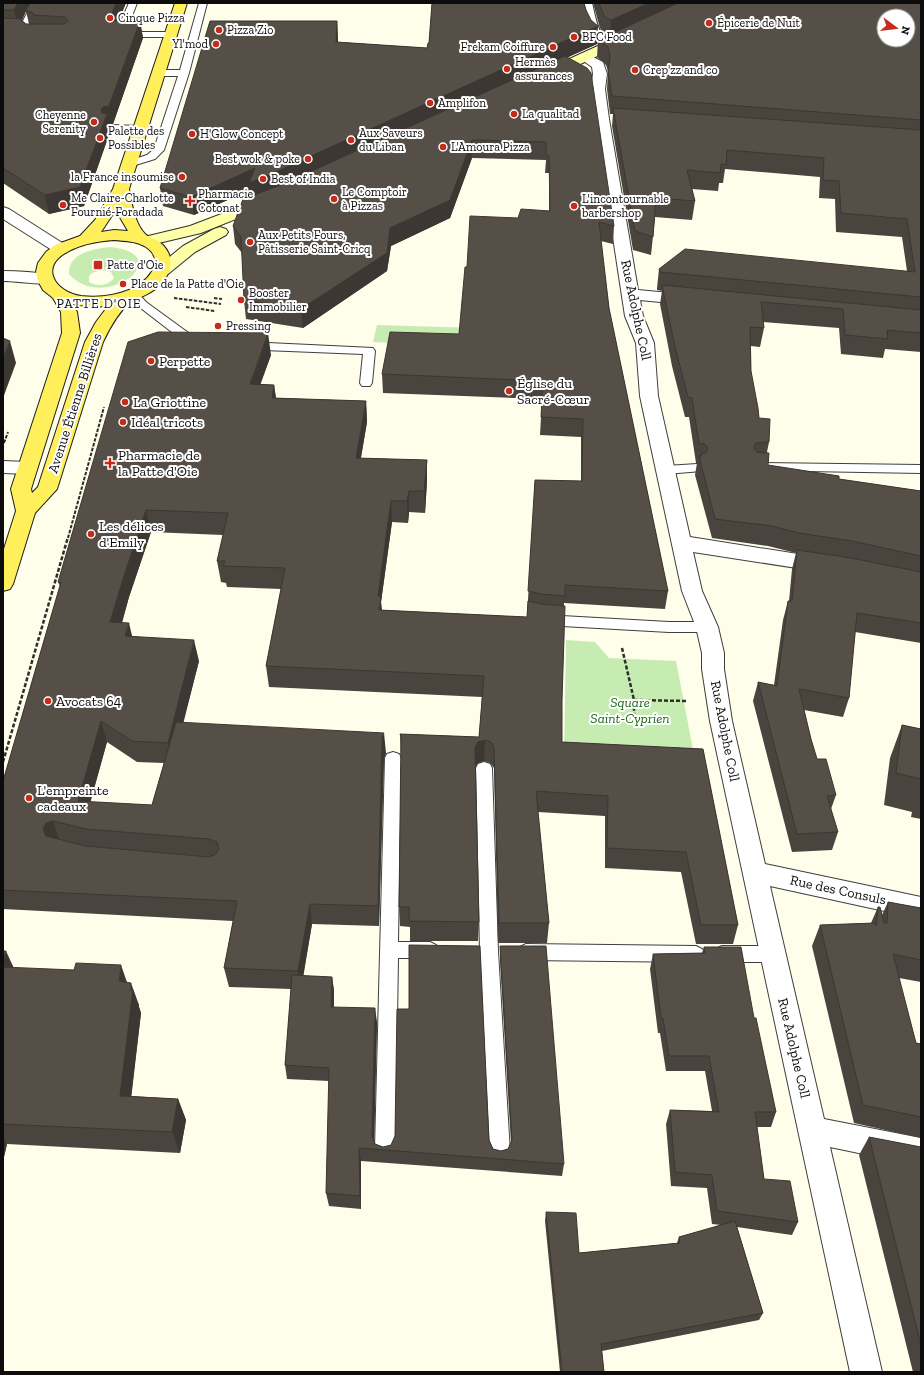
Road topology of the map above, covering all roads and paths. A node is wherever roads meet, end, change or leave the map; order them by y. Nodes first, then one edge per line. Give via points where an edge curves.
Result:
1 (36, 3) edge
2 (132, 3) edge
3 (181, 3) edge
4 (203, 3) edge
5 (586, 3) edge
6 (23, 33) edge
7 (634, 33) edge
8 (171, 35) junction
9 (610, 44) junction
10 (585, 57) junction
11 (565, 66) junction
12 (159, 73) junction
13 (184, 73) junction
14 (587, 80) junction
15 (533, 81) edge
16 (111, 128) dead end
17 (140, 129) junction
18 (129, 164) junction
19 (121, 189) junction
20 (3, 212) edge
21 (87, 238) junction
22 (143, 240) junction
23 (61, 249) junction
24 (162, 271) junction
25 (3, 276) edge
26 (45, 279) junction
27 (630, 294) junction
28 (60, 295) junction
29 (130, 295) junction
30 (169, 297) dead end
31 (214, 298) dead end
32 (222, 299) dead end
33 (709, 302) edge
34 (221, 304) dead end
35 (185, 307) dead end
36 (215, 311) dead end
37 (190, 340) edge
38 (268, 347) edge
39 (366, 383) dead end
40 (105, 406) dead end
41 (3, 467) edge
42 (758, 467) edge
43 (27, 468) junction
44 (697, 468) dead end
45 (921, 469) edge
46 (666, 470) junction
47 (26, 512) junction
48 (682, 543) junction
49 (838, 567) edge
50 (3, 584) edge
51 (534, 618) edge
52 (707, 627) junction
53 (623, 649) dead end
54 (634, 700) junction
55 (683, 701) dead end
56 (634, 719) dead end
57 (392, 758) dead end
58 (3, 762) edge
59 (484, 768) dead end
60 (754, 872) junction
61 (921, 908) edge
62 (388, 950) junction
63 (442, 950) edge
64 (495, 951) junction
65 (773, 954) junction
66 (812, 1130) junction
67 (385, 1149) edge
68 (921, 1152) edge
69 (500, 1153) edge
70 (866, 1372) edge

1 - 6 lane
2 - 8 lane via 116,37
3 - 8 main road
4 - 13 lane
5 - 9 street via 597,37
7 - 9 main road
8 - 12 main road
9 - 10 main road
10 - 11 main road
10 - 14 street, Rue Adolphe Coll via 598,65 600,74
11 - 14 street
11 - 15 main road
12 - 13 lane
12 - 17 main road
13 - 18 lane via 159,150 150,157
14 - 27 street, Rue Adolphe Coll via 608,120
16 - 17 lane
17 - 18 main road
18 - 19 main road
19 - 21 main road via 101,222
19 - 22 main road via 126,214
20 - 23 street
21 - 22 main road via 114,235
21 - 23 main road
22 - 24 main road via 156,246 162,254
22 - 24 main road via 195,230 277,198 266,208 189,249
23 - 26 main road via 50,258 44,268
24 - 29 main road via 150,285
25 - 26 street
26 - 28 main road
27 - 33 street
27 - 46 street, Rue Adolphe Coll via 634,316 645,342 649,396
28 - 29 main road via 94,302
28 - 43 main road, Avenue Étienne Billières via 69,312 71,333
29 - 37 lane
29 - 47 main road, Avenue Étienne Billières via 103,322 94,342 47,489
30 - 34 path
31 - 32 path
35 - 36 path
38 - 39 lane via 369,351
40 - 58 path
41 - 43 street
42 - 45 lane
43 - 47 main road, Avenue Étienne Billières via 21,489
44 - 46 lane
46 - 48 street, Rue Adolphe Coll
47 - 50 main road, Avenue Étienne Billières
48 - 49 street
48 - 52 street, Rue Adolphe Coll via 692,591
51 - 52 lane
52 - 60 street, Rue Adolphe Coll via 713,653 721,721
53 - 54 path
54 - 55 path
54 - 56 path
57 - 62 lane
59 - 64 lane
60 - 61 street, Rue des Consuls
60 - 65 street, Rue Adolphe Coll
62 - 63 lane
62 - 67 lane
64 - 65 lane
64 - 69 lane
65 - 66 street, Rue Adolphe Coll
66 - 68 street
66 - 70 street, Rue Adolphe Coll

